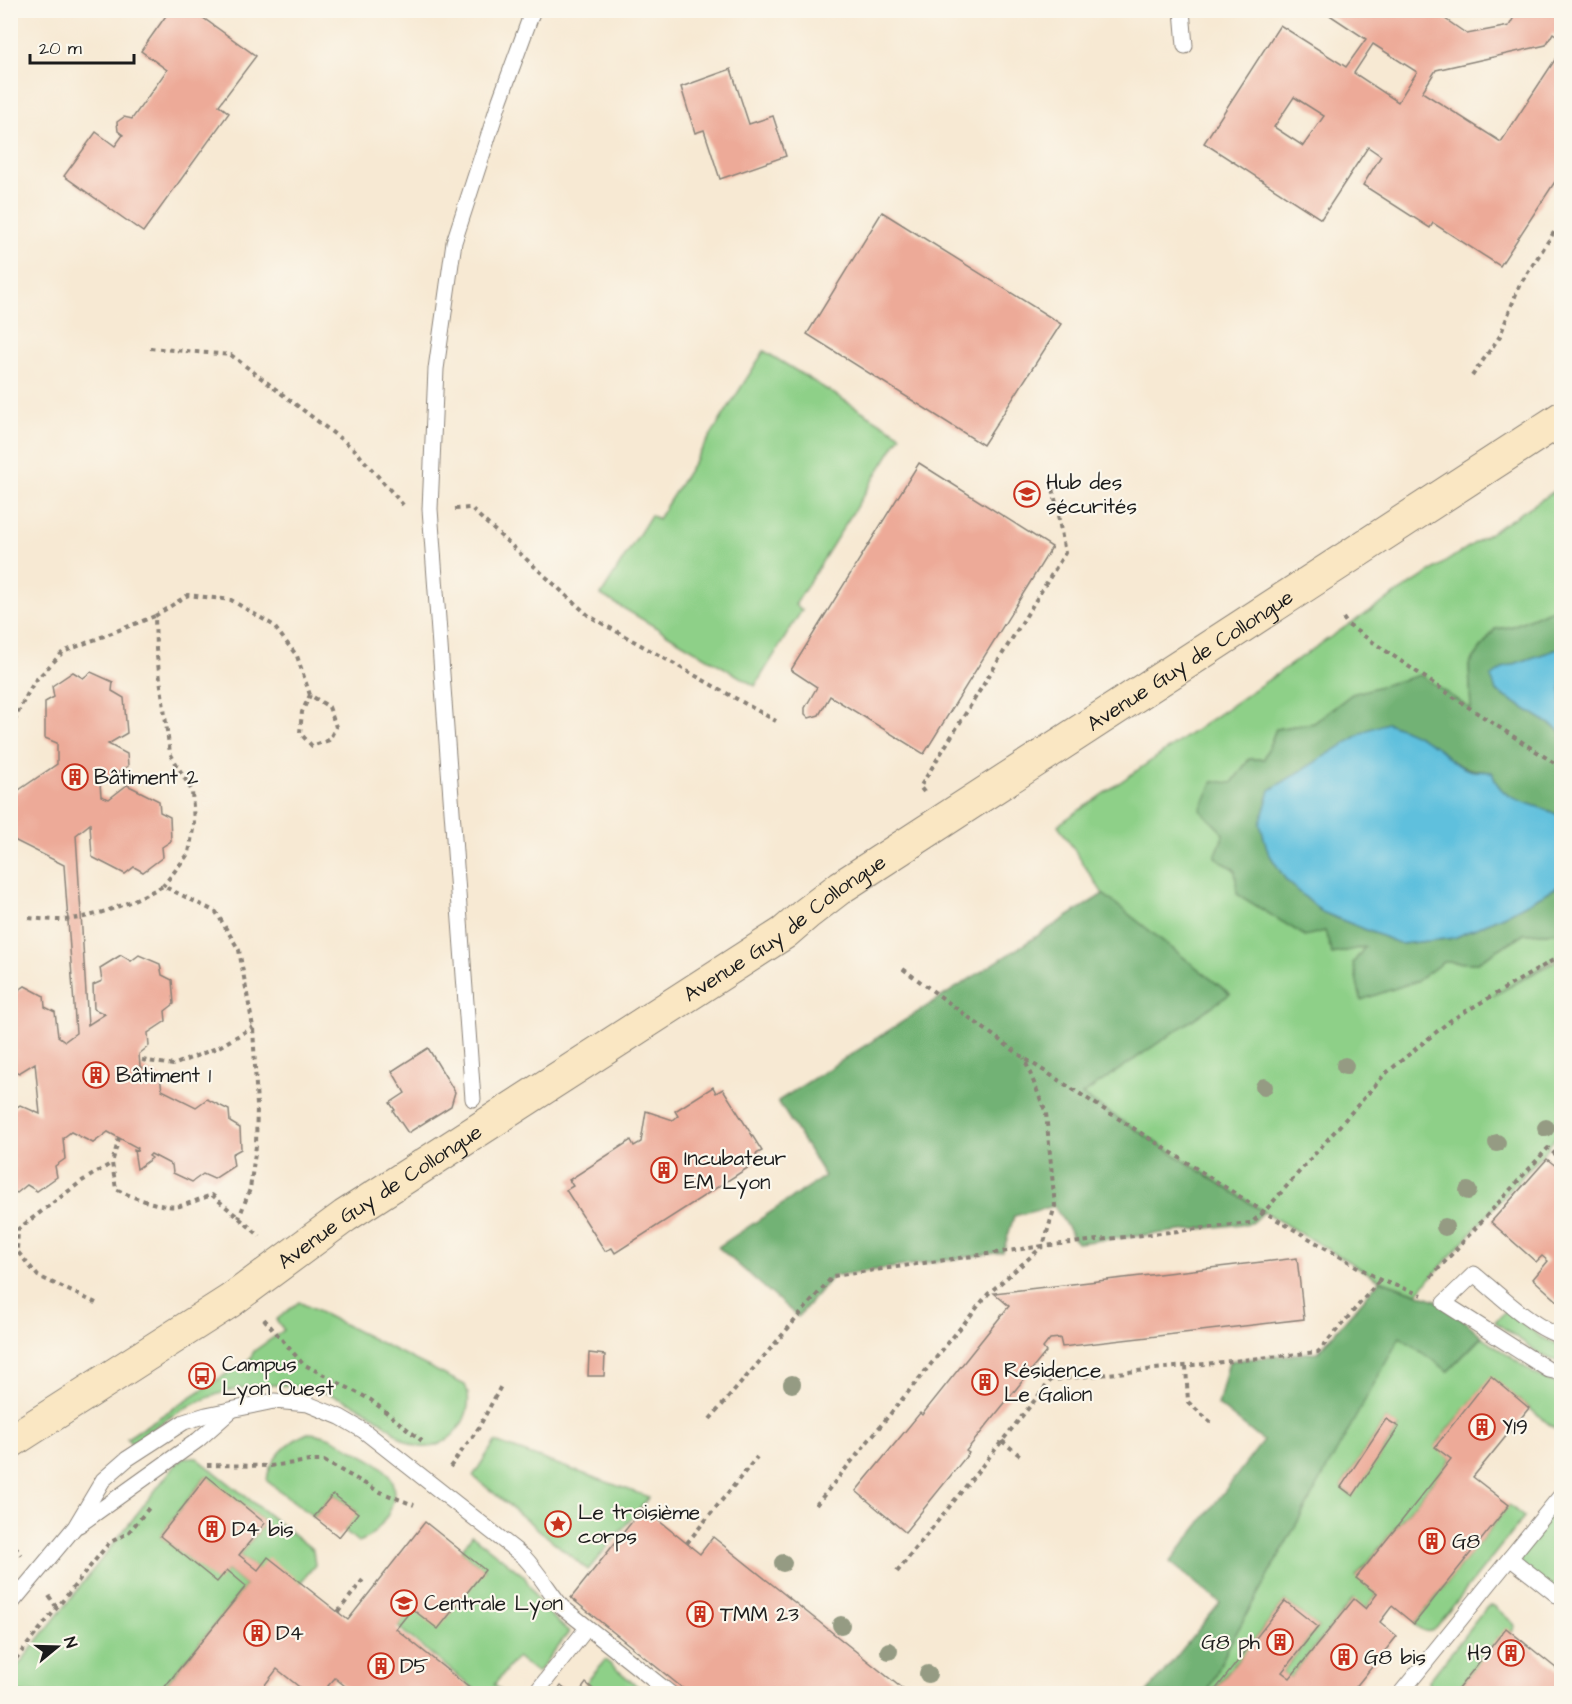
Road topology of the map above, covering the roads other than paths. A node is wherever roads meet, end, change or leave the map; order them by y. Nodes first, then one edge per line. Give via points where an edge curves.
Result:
1 (532, 10) edge
2 (1182, 10) edge
3 (1185, 45) dead end
4 (1562, 418) edge
5 (473, 1099) dead end
6 (1562, 1336) edge
7 (1562, 1373) edge
8 (232, 1410) junction
9 (10, 1442) edge
10 (1562, 1494) edge
11 (75, 1527) junction
12 (1510, 1558) junction
13 (1562, 1599) edge
14 (10, 1605) edge
15 (587, 1628) junction
16 (535, 1694) edge
17 (670, 1694) edge
18 (1400, 1694) edge

1 - 5 lane via 453,242 436,369 430,509
2 - 3 lane
4 - 9 main road, Avenue Guy de Collongue via 841,887 784,933 345,1216 230,1301
6 - 7 lane via 1529,1319 1474,1274 1444,1303 1549,1370
8 - 11 lane via 198,1440
8 - 11 lane via 184,1422 127,1458 104,1480
8 - 15 lane via 274,1401 308,1404 363,1431 524,1557 562,1607
10 - 12 lane
11 - 14 lane
12 - 13 lane
12 - 18 lane
15 - 16 lane
15 - 17 lane

